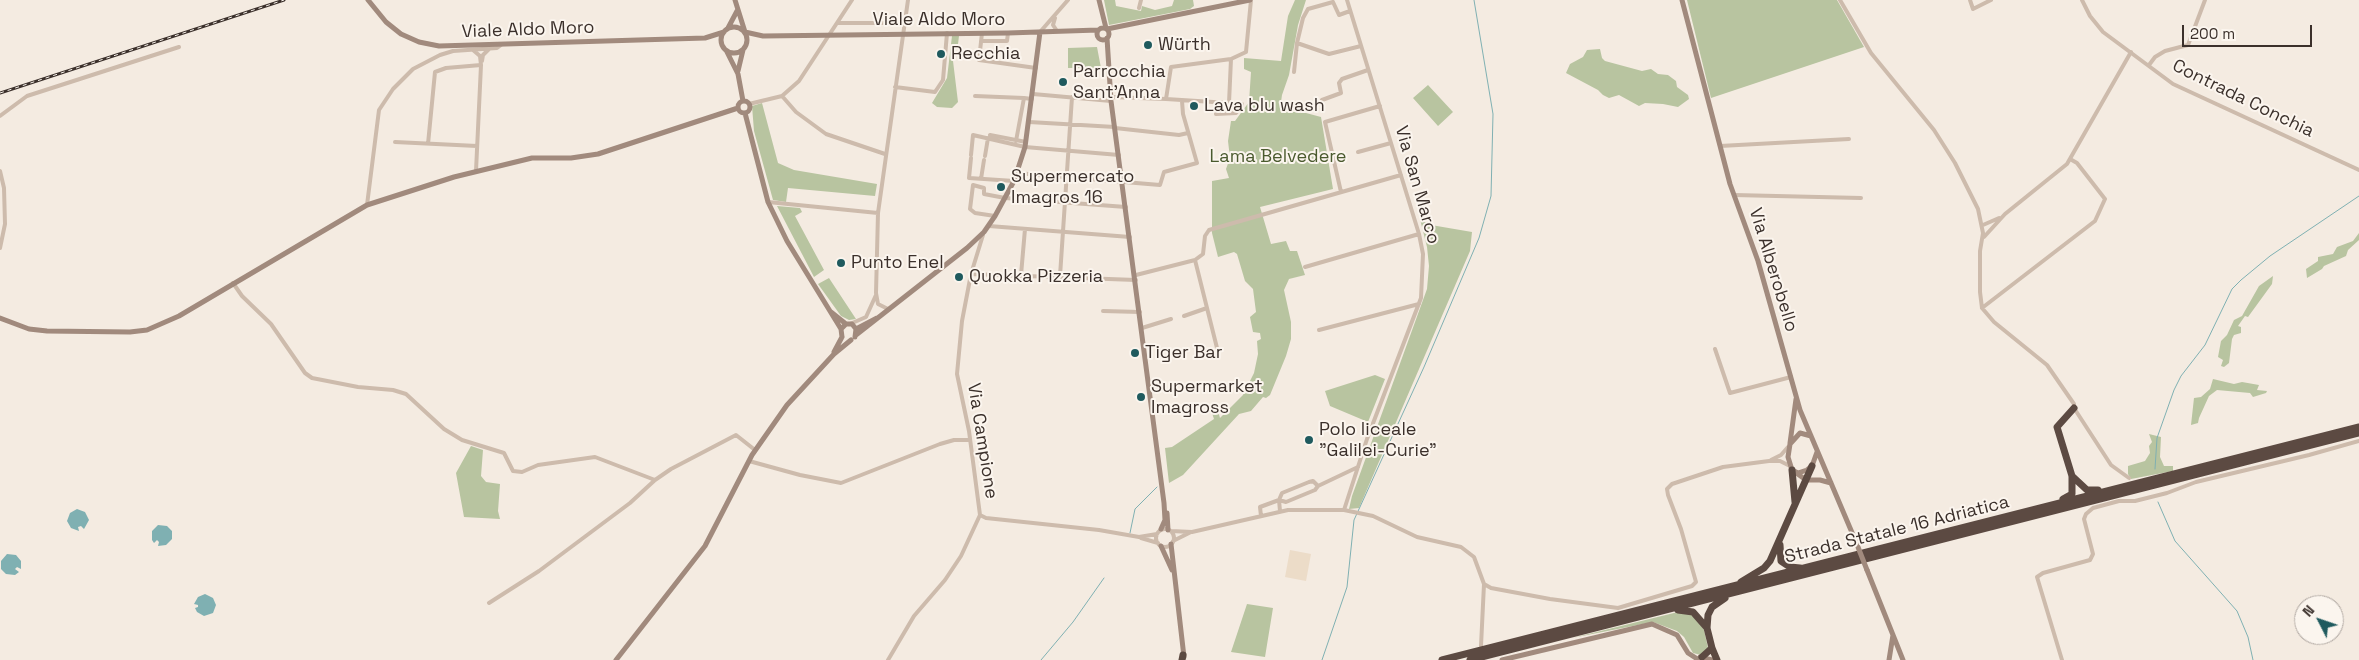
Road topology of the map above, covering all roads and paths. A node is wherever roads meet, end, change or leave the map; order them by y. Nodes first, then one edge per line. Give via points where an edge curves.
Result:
1 (368, 0) edge
2 (735, 0) edge
3 (852, 0) edge
4 (908, 0) edge
5 (1068, 0) edge
6 (1099, 0) edge
7 (1141, 0) edge
8 (1250, 0) edge
9 (1682, 0) edge
10 (1840, 0) edge
11 (1970, 0) edge
12 (1990, 0) edge
13 (2082, 0) edge
14 (2205, 0) edge
15 (1346, 1) edge
16 (1139, 8) dead end
17 (737, 10) junction
18 (1060, 10) junction
19 (1350, 11) junction
20 (838, 23) junction
21 (904, 23) junction
22 (1121, 27) junction
23 (1102, 29) junction
24 (726, 30) junction
25 (1085, 31) junction
26 (745, 32) junction
27 (1040, 32) junction
28 (1058, 32) junction
29 (982, 33) junction
30 (1008, 33) junction
31 (903, 34) junction
32 (948, 34) junction
33 (830, 35) junction
34 (763, 36) junction
35 (705, 38) junction
36 (1098, 38) junction
37 (1108, 38) junction
38 (981, 41) junction
39 (747, 42) junction
40 (1297, 43) junction
41 (501, 44) junction
42 (1361, 46) junction
43 (179, 47) dead end
44 (490, 48) junction
45 (724, 49) junction
46 (473, 50) junction
47 (743, 50) junction
48 (2131, 52) junction
49 (1107, 54) junction
50 (1231, 59) junction
51 (481, 65) junction
52 (2149, 65) junction
53 (1036, 68) junction
54 (1368, 70) junction
55 (1294, 72) dead end
56 (738, 74) junction
57 (895, 87) junction
58 (782, 96) junction
59 (975, 96) dead end
60 (1033, 96) junction
61 (1072, 97) junction
62 (1024, 98) junction
63 (1111, 99) junction
64 (1166, 99) junction
65 (1182, 100) junction
66 (1322, 100) dead end
67 (743, 101) junction
68 (1217, 102) junction
69 (1229, 103) junction
70 (749, 104) junction
71 (1380, 106) junction
72 (738, 108) junction
73 (745, 113) junction
74 (0, 116) edge
75 (1029, 122) junction
76 (1070, 124) junction
77 (1115, 127) junction
78 (1188, 133) junction
79 (989, 137) junction
80 (1849, 139) dead end
81 (1016, 141) junction
82 (395, 142) dead end
83 (1391, 142) junction
84 (428, 144) junction
85 (1025, 145) junction
86 (477, 146) junction
87 (1720, 146) junction
88 (1069, 151) junction
89 (1358, 152) dead end
90 (885, 154) junction
91 (1119, 155) junction
92 (2070, 160) junction
93 (0, 165) edge
94 (2359, 170) edge
95 (0, 171) edge
96 (476, 171) junction
97 (1017, 173) junction
98 (1401, 175) junction
99 (1068, 176) junction
100 (981, 179) junction
101 (1014, 181) junction
102 (1123, 181) junction
103 (1341, 192) junction
104 (1734, 195) junction
105 (1005, 198) junction
106 (1860, 198) dead end
107 (768, 202) junction
108 (1065, 203) junction
109 (367, 205) junction
110 (1126, 207) junction
111 (878, 213) junction
112 (2005, 214) junction
113 (995, 216) junction
114 (1981, 218) junction
115 (1993, 220) junction
116 (989, 226) junction
117 (1983, 226) junction
118 (1992, 226) junction
119 (1025, 229) junction
120 (984, 232) junction
121 (1062, 232) junction
122 (1419, 234) junction
123 (1130, 237) junction
124 (1982, 239) junction
125 (0, 248) edge
126 (1195, 260) junction
127 (1305, 267) dead end
128 (970, 274) junction
129 (1021, 275) junction
130 (1060, 276) junction
131 (1136, 277) junction
132 (233, 284) junction
133 (876, 293) junction
134 (1419, 304) junction
135 (1207, 308) junction
136 (1982, 308) junction
137 (888, 309) junction
138 (1103, 311) dead end
139 (831, 312) junction
140 (1140, 312) junction
141 (1184, 316) dead end
142 (0, 318) edge
143 (1170, 320) dead end
144 (848, 324) junction
145 (1142, 328) junction
146 (840, 329) junction
147 (1319, 330) dead end
148 (856, 332) junction
149 (842, 337) junction
150 (851, 340) junction
151 (1217, 348) dead end
152 (1716, 350) dead end
153 (834, 354) junction
154 (1790, 377) junction
155 (1796, 396) junction
156 (2079, 400) dead end
157 (2074, 406) junction
158 (2359, 427) edge
159 (2359, 433) edge
160 (1811, 436) junction
161 (970, 440) junction
162 (2359, 441) edge
163 (1789, 446) junction
164 (755, 450) junction
165 (1817, 451) junction
166 (749, 461) junction
167 (1769, 461) junction
168 (1812, 466) junction
169 (1358, 467) junction
170 (1793, 470) junction
171 (2072, 476) junction
172 (654, 480) junction
173 (1806, 480) junction
174 (2129, 482) junction
175 (1830, 483) junction
176 (1318, 486) junction
177 (2134, 496) dead end
178 (1279, 500) junction
179 (2135, 502) junction
180 (1164, 503) junction
181 (1795, 504) junction
182 (1344, 510) junction
183 (1280, 511) junction
184 (2018, 514) junction
185 (980, 515) junction
186 (1261, 516) junction
187 (1170, 531) junction
188 (1159, 532) junction
189 (1192, 532) junction
190 (1138, 537) junction
191 (1781, 540) junction
192 (1172, 542) junction
193 (1160, 544) junction
194 (1807, 568) junction
195 (1174, 575) junction
196 (1484, 584) junction
197 (1726, 589) junction
198 (1743, 590) junction
199 (489, 603) dead end
200 (1661, 612) junction
201 (1707, 628) junction
202 (1893, 635) junction
203 (1481, 646) dead end
204 (1712, 648) junction
205 (1183, 658) edge
206 (1699, 658) edge
207 (616, 660) edge
208 (888, 660) edge
209 (1442, 660) edge
210 (1470, 660) edge
211 (1502, 660) edge
212 (1712, 660) edge
213 (1717, 660) edge
214 (1889, 660) edge
215 (1903, 660) edge
216 (2062, 660) edge

1 - 41 street, Viale Aldo Moro via 386,22 409,38 439,46
2 - 17 street
3 - 20 street
4 - 21 street
5 - 18 street
6 - 23 street
7 - 16 street
8 - 22 street, Viale Aldo Moro
8 - 50 street via 1246,52
9 - 87 street, Via Alberobello
10 - 114 street via 1871,54 1934,130 1955,163
11 - 12 street via 1974,9
13 - 48 street, Contrada Conchia via 2103,32
14 - 52 street via 2188,45 2165,51
15 - 19 street, Via San Marco
17 - 24 street
17 - 26 street
18 - 27 street
18 - 28 street via 1053,22
19 - 40 street via 1339,15 1336,4 1332,2 1308,9
19 - 42 street, Via San Marco
20 - 21 street
20 - 33 street
21 - 31 street
22 - 23 street, Viale Aldo Moro
22 - 37 street, Viale Aldo Moro
23 - 25 street, Viale Aldo Moro
23 - 36 street
23 - 37 street
24 - 26 street via 737,27
24 - 35 street, Viale Aldo Moro
24 - 45 street via 721,42
25 - 28 street, Viale Aldo Moro
25 - 36 street
26 - 34 street, Viale Aldo Moro
26 - 39 street
27 - 28 street, Viale Aldo Moro
27 - 30 street, Viale Aldo Moro
27 - 53 street
29 - 30 street, Viale Aldo Moro
29 - 32 street, Viale Aldo Moro
29 - 38 street
30 - 38 street via 1007,41
31 - 32 street, Viale Aldo Moro
31 - 33 street, Viale Aldo Moro
31 - 57 street
32 - 57 street via 943,80 935,92
33 - 34 street, Viale Aldo Moro
33 - 58 street via 795,87
34 - 39 street, Viale Aldo Moro
35 - 41 street, Viale Aldo Moro
35 - 45 street, Viale Aldo Moro via 714,40
36 - 37 street
36 - 49 street
37 - 49 street
38 - 53 street via 979,60
39 - 47 street
40 - 42 street via 1330,54
40 - 55 street
41 - 44 street
42 - 54 street, Via San Marco
43 - 74 street via 27,96
44 - 46 street
44 - 51 street via 483,55
45 - 47 street via 735,53
45 - 56 street
46 - 51 street via 480,56
46 - 109 street via 453,51 425,61 393,89 379,110
47 - 56 street
48 - 52 street, Contrada Conchia
48 - 92 street
49 - 63 street
50 - 64 street via 1171,66
50 - 69 street
51 - 84 street via 435,72
51 - 86 street
52 - 94 street, Contrada Conchia via 2173,84
53 - 60 street
54 - 66 street via 1342,79 1339,83 1341,93
54 - 71 street, Via San Marco
56 - 67 street
57 - 90 street
58 - 70 street
58 - 90 street via 796,112 826,134
59 - 62 street
60 - 61 street
60 - 62 street
60 - 75 street
61 - 63 street
61 - 76 street
62 - 81 street
63 - 64 street
63 - 77 street
64 - 65 street
65 - 68 street
65 - 78 street
67 - 70 street
67 - 72 street
68 - 69 street
68 - 69 street via 1216,114 1236,114 1242,107 1242,104
70 - 73 street
71 - 83 street, Via San Marco
71 - 103 street via 1325,122
72 - 73 street
72 - 96 street via 598,154 532,158
73 - 107 street
75 - 76 street
75 - 85 street
76 - 77 street
76 - 88 street
77 - 78 street via 1179,135
77 - 91 street
78 - 102 street via 1197,163 1164,172 1160,185
79 - 81 street
79 - 85 street
79 - 100 street
79 - 100 street via 973,135 969,178
80 - 87 street
81 - 85 street
82 - 84 street
83 - 89 street
83 - 98 street, Via San Marco
84 - 86 street
85 - 88 street
85 - 97 street
86 - 96 street
87 - 104 street, Via Alberobello
88 - 91 street
88 - 99 street
90 - 111 street
91 - 102 street
92 - 112 street
92 - 136 street via 2077,164 2105,199 2095,221
93 - 95 street
95 - 125 street via 5,224
96 - 109 street
97 - 99 street
97 - 101 street
98 - 103 street
98 - 122 street, Via San Marco
99 - 102 street
99 - 108 street
100 - 101 street
101 - 105 street
102 - 110 street
103 - 126 street via 1209,230 1203,254
104 - 106 street
104 - 154 street, Via Alberobello via 1758,261
105 - 108 street
105 - 113 street
105 - 113 street via 984,194 984,188 973,185 970,209 975,213
107 - 111 street
107 - 139 street via 787,241
108 - 110 street
108 - 121 street
109 - 132 street
110 - 123 street
111 - 133 street
112 - 115 street
112 - 118 street
113 - 116 street
114 - 115 street
114 - 117 street
115 - 117 street
116 - 119 street
116 - 120 street
117 - 118 street
117 - 124 street
118 - 124 street
119 - 121 street
119 - 129 street
120 - 128 street, Via Campione
120 - 137 street
121 - 123 street
121 - 130 street
122 - 127 street
122 - 134 street, Via San Marco via 1423,254
123 - 131 street
124 - 136 street
126 - 131 street
126 - 135 street
128 - 129 street
128 - 161 street, Via Campione via 957,374
129 - 130 street
130 - 131 street
131 - 140 street
132 - 142 street via 163,324 146,330 47,331 29,329
132 - 172 street via 271,324 305,373 312,378 406,394 444,429 462,440 504,453 512,470 522,472 538,465 595,457
133 - 137 street via 878,304
133 - 144 street via 866,317
134 - 147 street
134 - 169 street, Via San Marco
135 - 141 street
135 - 151 street
136 - 157 street via 1994,322 2047,365
137 - 148 street
138 - 140 street
139 - 144 street
139 - 146 street
140 - 145 street
143 - 145 street
144 - 146 street
144 - 148 street
145 - 180 street
146 - 149 street
148 - 150 street
149 - 150 street
149 - 153 street
150 - 153 street
152 - 154 street via 1730,393
153 - 164 street via 787,405
154 - 155 street, Via Alberobello
155 - 160 street, Via Alberobello
155 - 163 street
156 - 157 street
157 - 171 highway via 2057,427
157 - 174 street via 2111,465
158 - 174 highway, Strada Statale 16 Adriatica
159 - 198 highway, Strada Statale 16 Adriatica
160 - 163 street via 1800,433
160 - 165 street, Via Alberobello
161 - 166 street via 940,444 841,484
161 - 185 street, Via Campione
162 - 179 street via 2310,456 2196,482
163 - 167 street
163 - 170 street
164 - 166 street
164 - 172 street via 736,435
165 - 168 street
165 - 175 street, Via Alberobello
166 - 207 street via 705,546
167 - 170 street via 1780,461
167 - 196 street via 1723,467 1672,484 1667,489 1696,579 1692,586 1618,608 1550,599
168 - 170 street via 1803,472
168 - 173 highway
169 - 176 street
169 - 182 street, Via San Marco
170 - 173 street
170 - 181 highway
171 - 174 highway via 2092,491
171 - 184 highway via 2070,496
172 - 199 street via 630,503 539,571
173 - 175 street
173 - 181 highway
174 - 184 highway, Strada Statale 16 Adriatica
175 - 202 street, Via Alberobello, bridge
176 - 178 street via 1286,502
176 - 178 street via 1313,481 1309,482 1282,494
177 - 179 street
178 - 183 street
178 - 186 street via 1260,507
179 - 216 street via 2118,501 2093,508 2084,519 2093,554 2090,560 2037,577
180 - 187 street
180 - 188 street via 1165,520
181 - 191 highway
182 - 183 street
182 - 196 street via 1372,516 1417,537 1461,548 1474,557
183 - 186 street
184 - 194 highway, Strada Statale 16 Adriatica
185 - 190 street
185 - 208 street, Via Campione via 961,556 914,616
186 - 189 street
187 - 188 street
187 - 189 street
187 - 192 street
188 - 190 street
188 - 193 street
189 - 192 street
190 - 193 street
191 - 194 highway via 1781,561 1790,567
191 - 197 highway via 1764,568
192 - 193 street
192 - 195 street
193 - 195 street
194 - 197 highway, Strada Statale 16 Adriatica
195 - 205 street
196 - 203 street
197 - 209 highway, Strada Statale 16 Adriatica
198 - 200 highway, Strada Statale 16 Adriatica
198 - 201 highway via 1712,607
200 - 201 highway via 1693,612
200 - 210 highway, Strada Statale 16 Adriatica
201 - 204 highway
202 - 214 street
202 - 215 street, Via Alberobello
204 - 206 highway
204 - 213 highway
206 - 211 street via 1688,653 1677,635 1652,624
206 - 212 street

